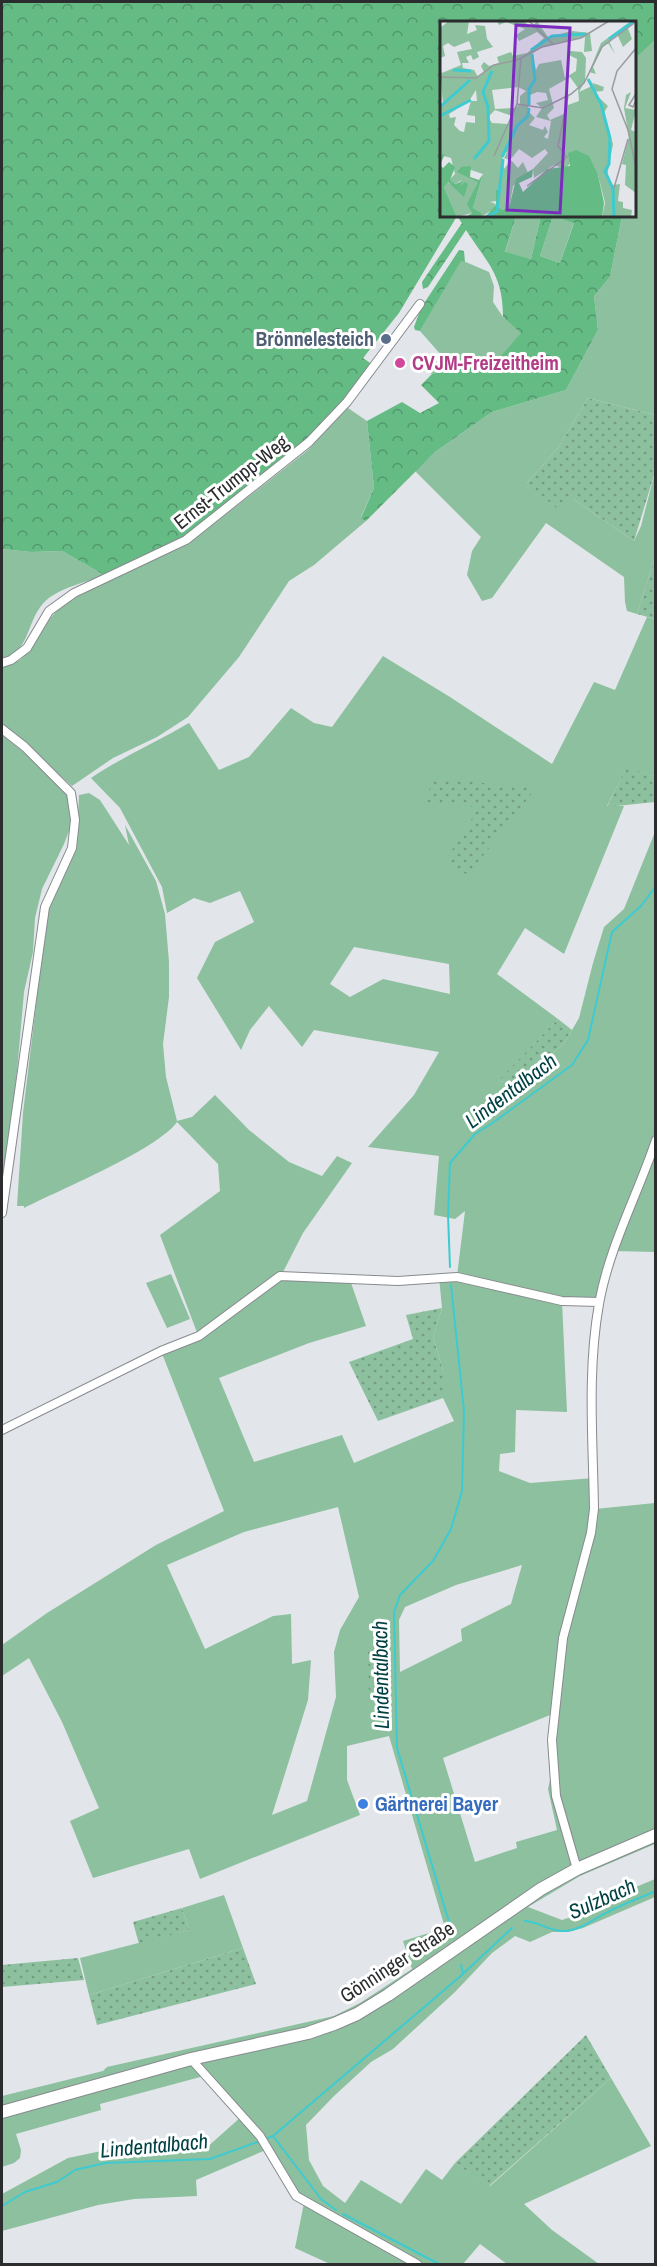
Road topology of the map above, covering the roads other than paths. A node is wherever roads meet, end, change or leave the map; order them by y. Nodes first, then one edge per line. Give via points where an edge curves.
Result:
1 (420, 304) dead end
2 (2, 663) edge
3 (2, 729) edge
4 (656, 1140) edge
5 (2, 1213) edge
6 (599, 1302) junction
7 (2, 1430) edge
8 (656, 1835) edge
9 (577, 1869) junction
10 (191, 2059) junction
11 (2, 2112) edge
12 (417, 2265) edge

1 - 2 street, Ernst-Trumpp-Weg via 347,402 309,442 186,540 74,593 49,611 27,648
3 - 5 street via 71,793 75,820 72,848 45,907
4 - 6 street
6 - 7 street via 562,1301 457,1277 388,1281 280,1276 198,1336
6 - 9 street via 592,1380 594,1509 563,1638 552,1740 556,1796
8 - 9 street, Gönninger Straße
9 - 10 street, Gönninger Straße via 510,1909 357,2014 308,2033
10 - 11 street, Gönninger Straße
10 - 12 street via 260,2136 296,2196

